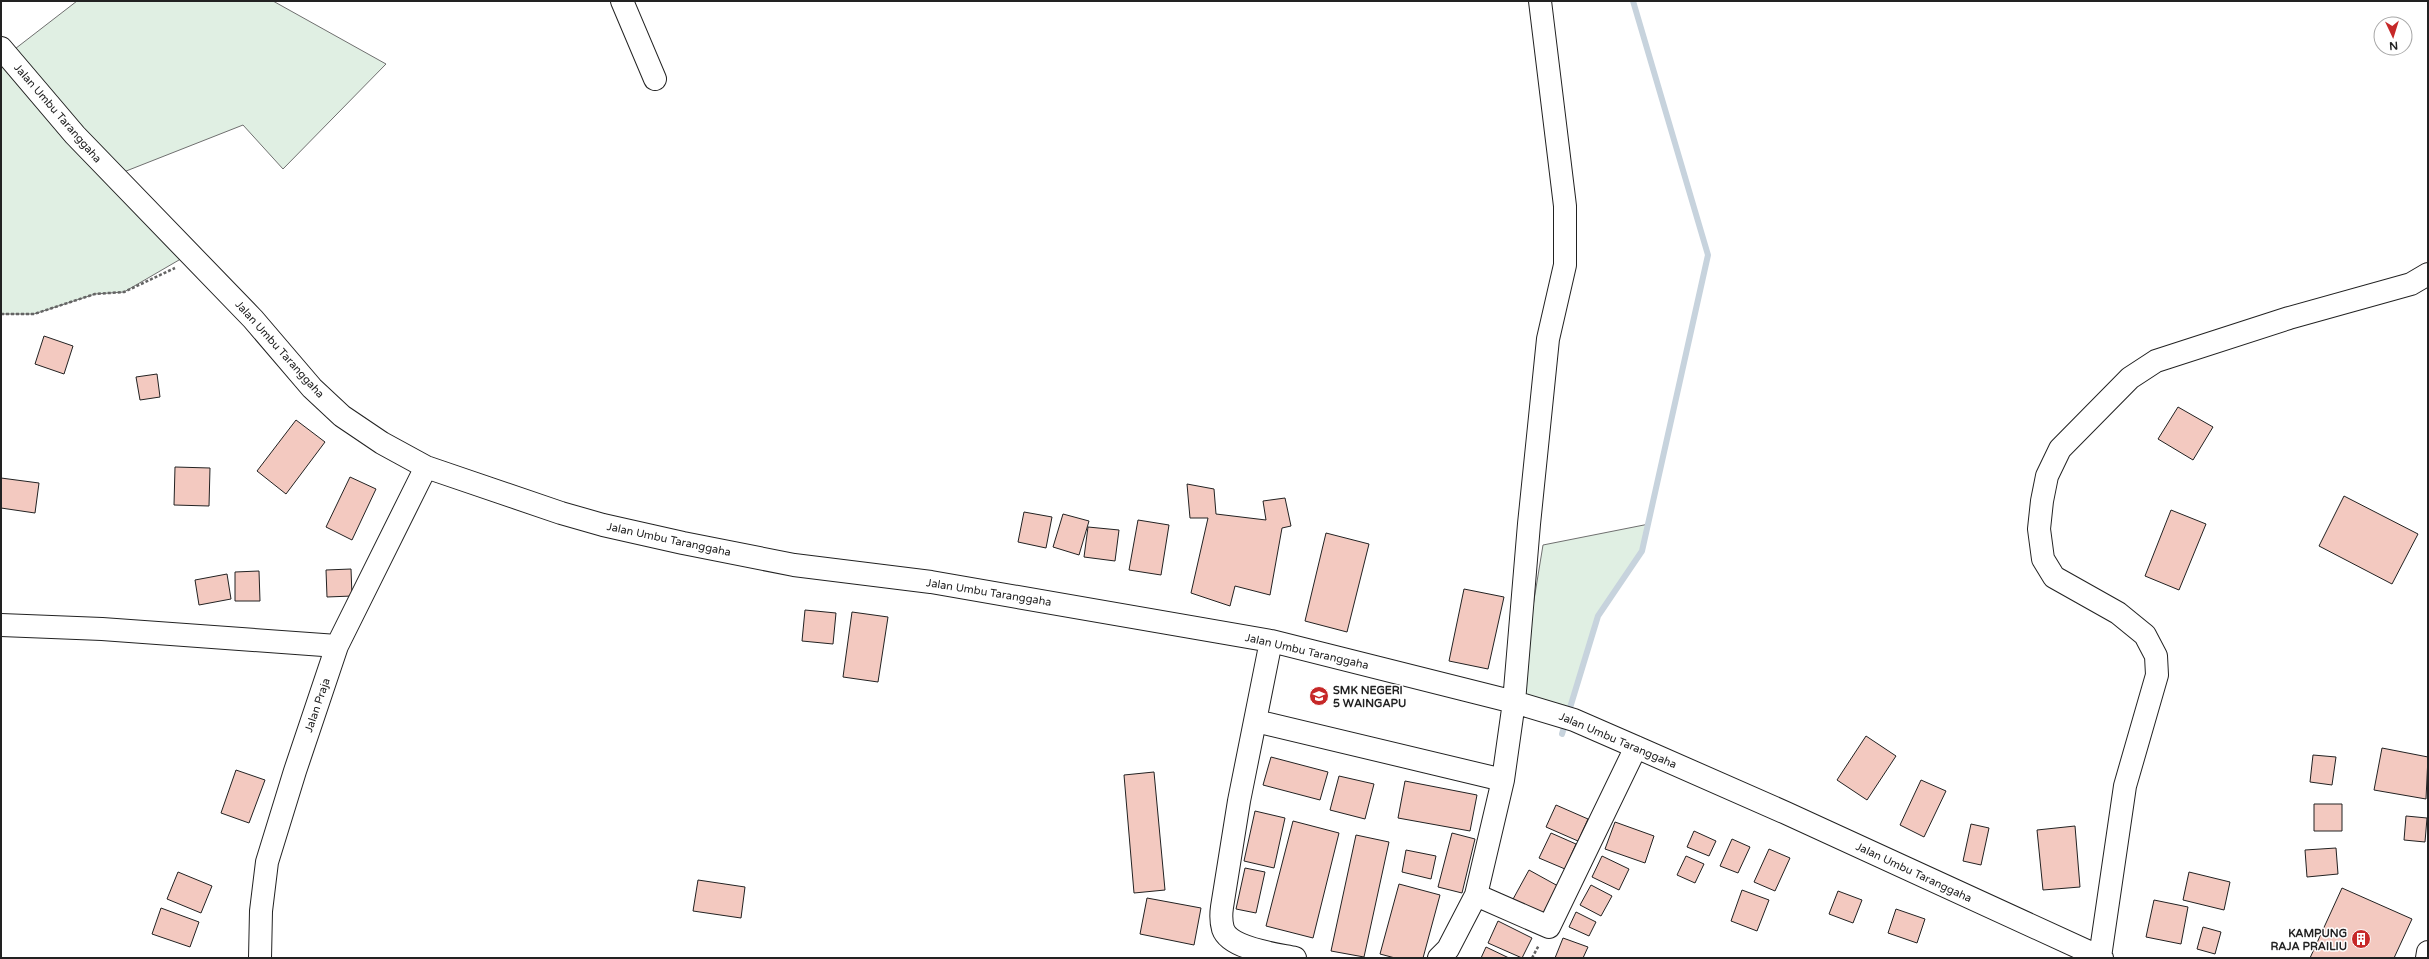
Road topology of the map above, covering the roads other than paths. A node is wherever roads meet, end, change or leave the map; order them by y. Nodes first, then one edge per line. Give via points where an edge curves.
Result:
1 (622, 1) edge
2 (1540, 1) edge
3 (1, 48) edge
4 (655, 79) dead end
5 (2428, 274) edge
6 (426, 467) junction
7 (1, 625) edge
8 (1271, 641) junction
9 (337, 646) junction
10 (1514, 702) junction
11 (1256, 721) junction
12 (1636, 747) junction
13 (1503, 780) junction
14 (1476, 895) junction
15 (2428, 952) edge
16 (2101, 957) edge
17 (260, 958) edge
18 (1296, 958) edge
19 (1439, 958) edge
20 (2427, 958) edge

1 - 4 street
2 - 10 street via 1567,241 1565,266 1548,338
3 - 6 street, Jalan Umbu Taranggaha via 85,145 253,319 312,388 342,416 376,439
5 - 16 street via 2411,284 2288,318 2156,361 2130,378 2060,449 2048,476 2042,501 2039,529 2043,559 2054,577 2118,613 2145,635 2153,647 2157,664 2157,675 2125,786
6 - 8 street, Jalan Umbu Taranggaha via 560,513 683,543 794,565 931,582
6 - 9 street, Jalan Praja
7 - 9 street via 102,629
8 - 10 street, Jalan Umbu Taranggaha
8 - 11 street
9 - 17 street, Jalan Praja via 267,862 261,911
10 - 12 street, Jalan Umbu Taranggaha via 1567,718
10 - 13 street
11 - 13 street
11 - 18 street via 1239,801 1221,920 1228,938 1242,946
12 - 14 street via 1549,927
12 - 16 street, Jalan Umbu Taranggaha
13 - 14 street
14 - 19 street via 1448,949
15 - 20 street

